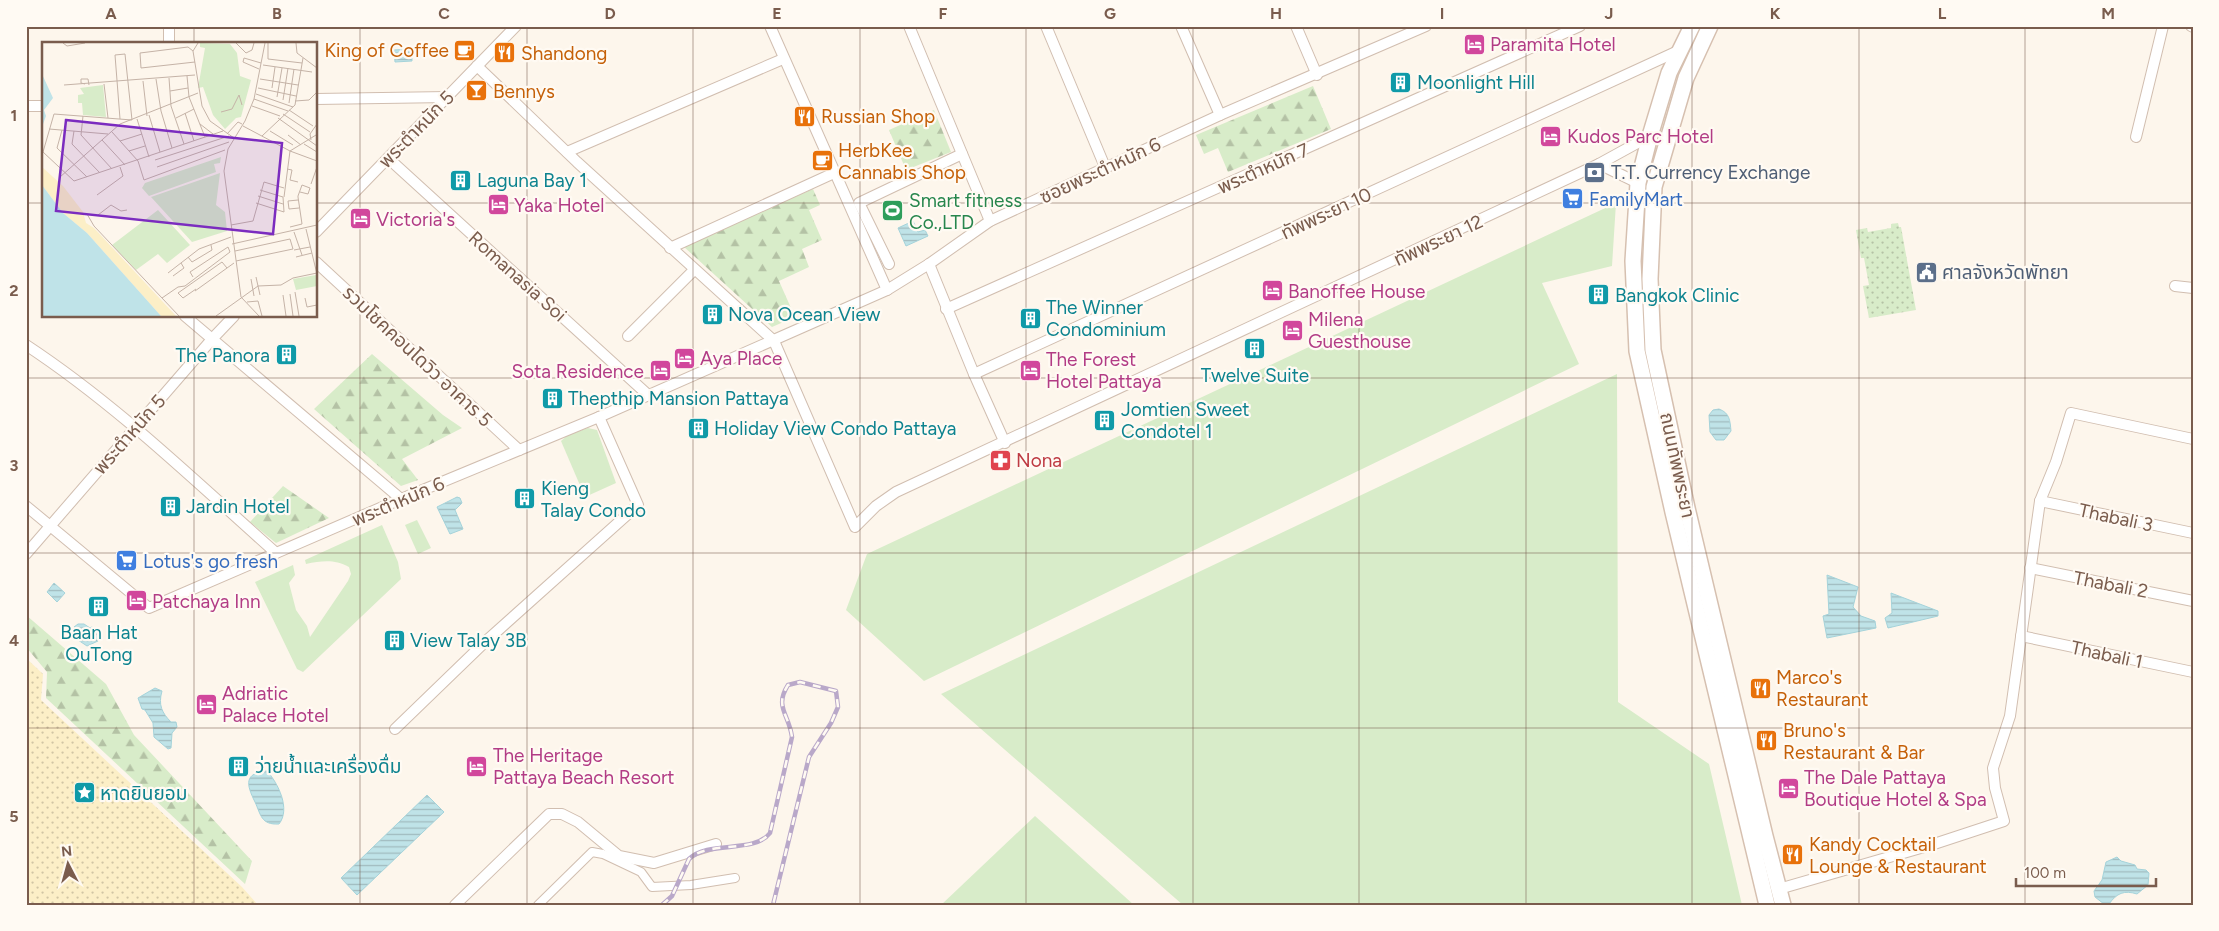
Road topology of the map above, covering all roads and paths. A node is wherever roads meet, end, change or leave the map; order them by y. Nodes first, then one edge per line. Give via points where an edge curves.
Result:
1 (169, 26) edge
2 (516, 26) edge
3 (770, 26) edge
4 (909, 26) edge
5 (1046, 26) edge
6 (1182, 26) edge
7 (1296, 26) edge
8 (1426, 26) edge
9 (1580, 26) edge
10 (1692, 26) edge
11 (1710, 26) edge
12 (2164, 26) edge
13 (169, 42) edge
14 (1678, 51) junction
15 (783, 59) junction
16 (477, 66) junction
17 (1317, 75) junction
18 (448, 96) junction
19 (318, 100) edge
20 (26, 106) edge
21 (42, 106) edge
22 (1220, 115) junction
23 (1650, 136) junction
24 (2136, 137) dead end
25 (567, 152) junction
26 (962, 154) junction
27 (388, 158) junction
28 (1599, 164) junction
29 (1104, 167) junction
30 (834, 173) junction
31 (1638, 183) junction
32 (990, 221) junction
33 (318, 230) edge
34 (670, 248) junction
35 (318, 264) edge
36 (889, 264) dead end
37 (929, 264) junction
38 (694, 270) junction
39 (2175, 286) dead end
40 (2193, 288) edge
41 (887, 290) junction
42 (946, 309) junction
43 (187, 318) edge
44 (232, 318) edge
45 (628, 336) dead end
46 (212, 338) junction
47 (774, 341) junction
48 (26, 346) edge
49 (974, 374) junction
50 (647, 394) junction
51 (599, 417) junction
52 (136, 427) junction
53 (2193, 439) edge
54 (1005, 443) junction
55 (519, 450) junction
56 (401, 499) junction
57 (2040, 501) junction
58 (26, 506) edge
59 (50, 526) junction
60 (2193, 533) edge
61 (276, 553) junction
62 (26, 554) edge
63 (2030, 568) junction
64 (2193, 601) edge
65 (2021, 636) junction
66 (2193, 672) edge
67 (395, 729) dead end
68 (716, 844) dead end
69 (735, 878) dead end
70 (1779, 889) junction
71 (455, 905) edge
72 (538, 905) edge
73 (1767, 905) edge
74 (1783, 905) edge

1 - 13 street
2 - 16 street, พระตำหนัก 5
3 - 15 street
4 - 26 street
5 - 29 street
6 - 22 street
7 - 17 street
8 - 17 street, ซอยพระตำหนัก 6
9 - 42 street, พระตำหนัก 7
10 - 14 main road, ถนนทัพพระยา
11 - 70 main road, ถนนทัพพระยา via 1686,78 1654,187 1650,279 1654,350 1687,508
12 - 24 street
14 - 23 main road, ถนนทัพพระยา
14 - 49 street, ทัพพระยา 10
15 - 25 street
15 - 30 street
16 - 18 street, พระตำหนัก 5
16 - 25 street
17 - 22 street, ซอยพระตำหนัก 6
18 - 19 street
18 - 27 street, พระตำหนัก 5
20 - 21 street
22 - 29 street, ซอยพระตำหนัก 6
23 - 28 street, ทัพพระยา 12
23 - 31 main road, ถนนทัพพระยา
25 - 34 street
26 - 32 street
26 - 36 street via 859,204
27 - 33 street, พระตำหนัก 5
27 - 50 street, Romanasia Soi
28 - 31 street
28 - 54 street, ทัพพระยา 12
29 - 32 street, ซอยพระตำหนัก 6
30 - 34 street
30 - 41 street
31 - 73 main road, ถนนทัพพระยา via 1633,261 1637,351 1672,512
32 - 37 street, ซอยพระตำหนัก 6
34 - 38 street
35 - 55 street, รวมโชคคอนโดวิว อาคาร 5
37 - 41 street, ซอยพระตำหนัก 6
37 - 42 street
38 - 45 street
38 - 47 street
39 - 40 street
41 - 47 street, ซอยพระตำหนัก 6
42 - 49 street
43 - 46 street
44 - 46 street, พระตำหนัก 5
46 - 52 street, พระตำหนัก 5
46 - 56 street
47 - 50 street, ซอยพระตำหนัก 6
47 - 54 street, ทัพพระยา 12 via 855,527 896,492
48 - 52 street via 73,376
49 - 54 street
50 - 51 street, พระตำหนัก 6
51 - 55 street, พระตำหนัก 6
51 - 67 street via 638,505 485,642
52 - 59 street, พระตำหนัก 5
52 - 61 street
53 - 57 street via 2071,413
55 - 56 street, พระตำหนัก 6
56 - 61 street, พระตำหนัก 6
57 - 60 street, Thabali 3
57 - 63 street
58 - 59 street
59 - 61 street, พระตำหนัก 6 via 149,608
59 - 62 street, พระตำหนัก 5
63 - 64 street, Thabali 2
63 - 65 street
65 - 66 street, Thabali 1
65 - 70 street via 2010,716 1993,768 2004,821
68 - 71 street via 654,863 619,856 578,822 562,814 549,814
69 - 72 street via 652,887 641,872 604,854 592,852
70 - 74 main road, ถนนทัพพระยา

